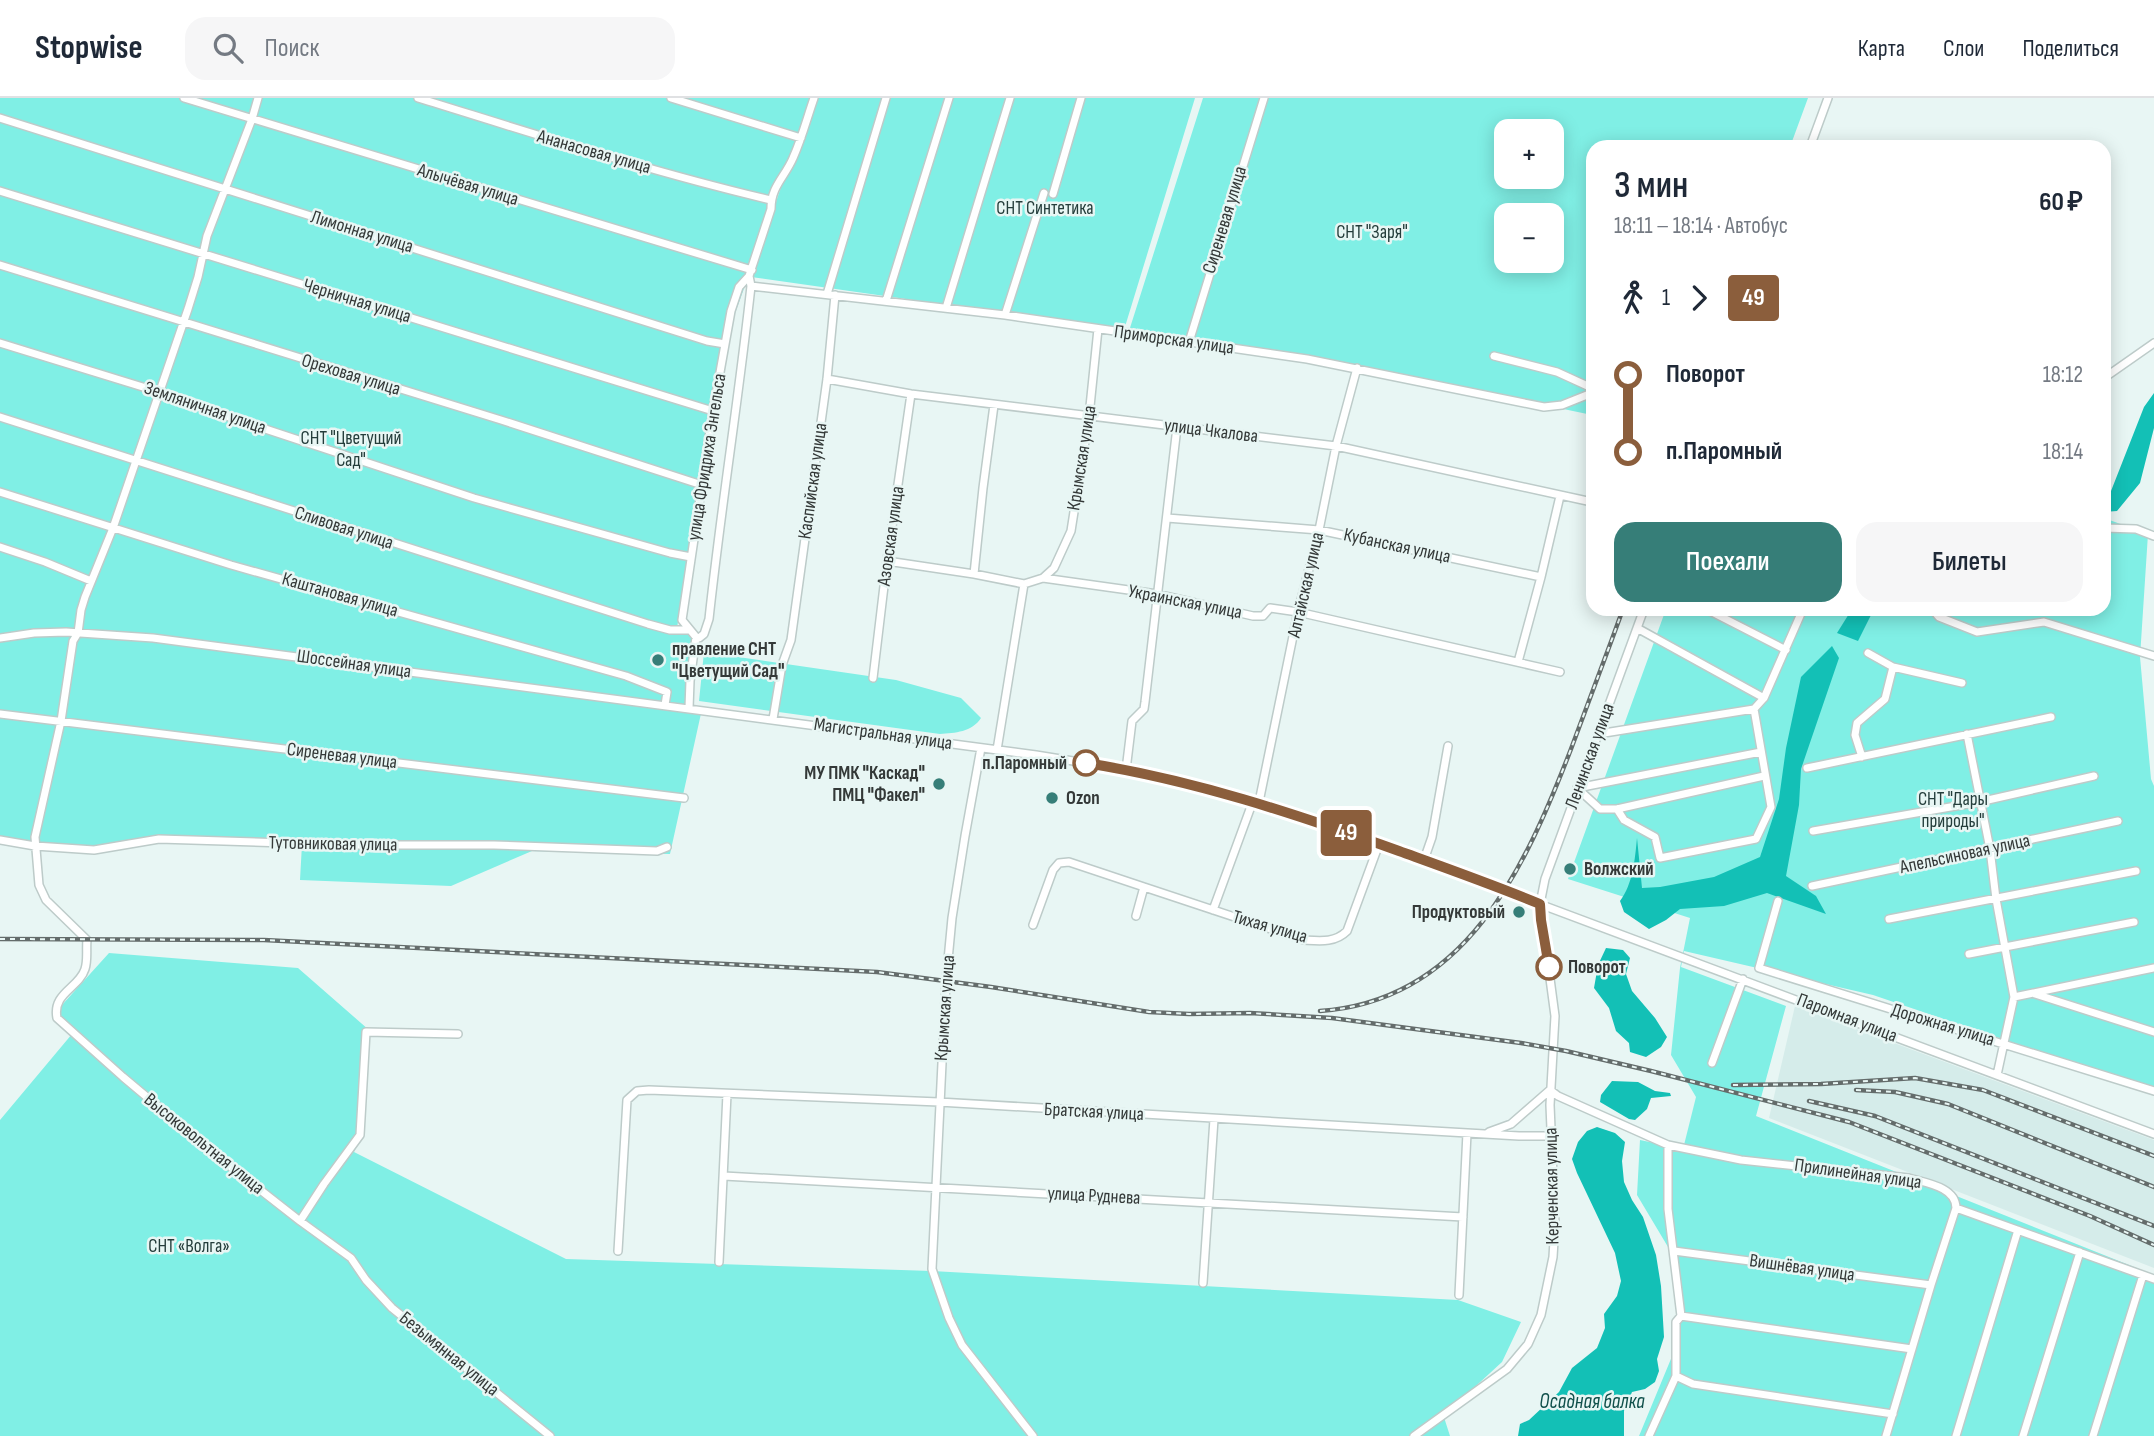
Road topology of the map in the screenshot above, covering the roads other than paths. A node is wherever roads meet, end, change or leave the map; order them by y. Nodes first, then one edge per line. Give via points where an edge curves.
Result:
1 (184, 98) edge
2 (258, 98) edge
3 (418, 98) edge
4 (671, 98) edge
5 (814, 98) edge
6 (886, 98) edge
7 (949, 98) edge
8 (1010, 98) edge
9 (1081, 98) edge
10 (1264, 98) edge
11 (1828, 98) edge
12 (0, 118) edge
13 (252, 119) junction
14 (801, 138) junction
15 (1813, 140) edge
16 (225, 189) junction
17 (0, 191) edge
18 (1044, 193) dead end
19 (1054, 194) dead end
20 (771, 200) junction
21 (202, 252) junction
22 (0, 265) edge
23 (752, 270) junction
24 (751, 286) junction
25 (831, 294) junction
26 (886, 301) junction
27 (946, 308) junction
28 (1005, 315) junction
29 (182, 323) junction
30 (1098, 329) junction
31 (1189, 342) junction
32 (0, 343) edge
33 (2154, 343) edge
34 (725, 344) junction
35 (1494, 356) dead end
36 (1357, 368) junction
37 (2111, 374) edge
38 (827, 379) junction
39 (1586, 388) edge
40 (159, 392) junction
41 (911, 394) junction
42 (1586, 394) edge
43 (995, 405) junction
44 (713, 411) junction
45 (1089, 416) junction
46 (0, 417) edge
47 (1177, 427) junction
48 (1336, 446) junction
49 (136, 461) junction
50 (702, 485) junction
51 (0, 492) edge
52 (1560, 496) junction
53 (1586, 501) edge
54 (1167, 518) junction
55 (113, 528) junction
56 (2111, 528) edge
57 (1319, 530) junction
58 (2154, 536) edge
59 (0, 547) edge
60 (691, 557) junction
61 (887, 561) junction
62 (974, 573) junction
63 (1541, 577) junction
64 (1043, 578) junction
65 (91, 581) junction
66 (1024, 584) junction
67 (1157, 594) junction
68 (1298, 612) junction
69 (1641, 616) edge
70 (1720, 616) edge
71 (1800, 616) edge
72 (1938, 616) edge
73 (1637, 628) junction
74 (690, 630) junction
75 (78, 633) junction
76 (696, 637) junction
77 (0, 638) edge
78 (1786, 650) junction
79 (1868, 653) dead end
80 (2151, 655) edge
81 (1518, 662) junction
82 (1894, 667) junction
83 (1560, 671) dead end
84 (873, 678) dead end
85 (1962, 683) dead end
86 (1764, 698) junction
87 (665, 705) junction
88 (689, 708) junction
89 (1754, 709) junction
90 (708, 710) joint
91 (0, 713) edge
92 (2051, 717) dead end
93 (773, 719) junction
94 (61, 721) junction
95 (1598, 734) junction
96 (1967, 734) junction
97 (1448, 746) dead end
98 (981, 748) junction
99 (997, 750) junction
100 (1761, 752) junction
101 (1861, 757) junction
102 (1807, 768) dead end
103 (1126, 770) junction
104 (1764, 776) junction
105 (2094, 776) dead end
106 (1577, 788) junction
107 (684, 798) dead end
108 (1256, 802) junction
109 (1979, 802) junction
110 (1617, 809) junction
111 (2118, 821) dead end
112 (1813, 831) dead end
113 (0, 840) edge
114 (1379, 844) junction
115 (35, 846) junction
116 (667, 847) dead end
117 (1990, 849) junction
118 (1424, 860) junction
119 (2136, 871) dead end
120 (1144, 887) junction
121 (1812, 887) dead end
122 (1996, 899) junction
123 (1778, 901) dead end
124 (1540, 904) junction
125 (1213, 910) junction
126 (1136, 916) dead end
127 (1889, 919) dead end
128 (2134, 922) dead end
129 (1033, 925) dead end
130 (2005, 947) junction
131 (1969, 954) dead end
132 (2154, 968) edge
133 (1743, 979) junction
134 (2032, 993) junction
135 (2014, 997) junction
136 (2154, 1032) edge
137 (458, 1034) dead end
138 (2003, 1044) junction
139 (1712, 1063) dead end
140 (1997, 1075) junction
141 (1550, 1090) junction
142 (2154, 1091) edge
143 (727, 1094) junction
144 (939, 1102) junction
145 (1214, 1119) junction
146 (1467, 1133) junction
147 (1485, 1133) junction
148 (2154, 1134) edge
149 (1550, 1136) junction
150 (1668, 1145) junction
151 (724, 1176) junction
152 (935, 1187) junction
153 (1208, 1202) junction
154 (1956, 1208) junction
155 (1463, 1217) junction
156 (300, 1221) junction
157 (2018, 1230) junction
158 (618, 1251) dead end
159 (1674, 1251) junction
160 (2080, 1252) junction
161 (719, 1262) dead end
162 (356, 1264) joint
163 (2143, 1275) junction
164 (2154, 1279) edge
165 (1203, 1283) dead end
166 (1931, 1285) junction
167 (1459, 1296) dead end
168 (1681, 1316) junction
169 (1912, 1349) junction
170 (1676, 1376) junction
171 (1893, 1414) junction
172 (550, 1436) edge
173 (1033, 1436) edge
174 (1414, 1436) edge
175 (1649, 1436) edge
176 (1886, 1436) edge
177 (1956, 1436) edge
178 (2024, 1436) edge
179 (2093, 1436) edge

1 - 13 street, Алычёвая улица
2 - 13 street
3 - 20 street, Ананасовая улица
4 - 14 street
5 - 14 street
6 - 25 street, Каспийская улица
7 - 26 street
8 - 27 street
9 - 19 street
10 - 31 street, Сиреневая улица
11 - 15 street
12 - 16 street, Лимонная улица
13 - 16 street
13 - 23 street, Алычёвая улица
14 - 20 street
16 - 21 street
16 - 34 street, Лимонная улица
17 - 21 street, Черничная улица
18 - 28 street
20 - 23 street
21 - 29 street
21 - 44 street, Черничная улица
22 - 29 street, Ореховая улица
23 - 24 street, улица Фридриха Энгельса
23 - 34 street, улица Фридриха Энгельса via 739,287
24 - 25 street, Приморская улица
24 - 76 street, улица Фридриха Энгельса via 709,618 704,634
25 - 26 street, Приморская улица
25 - 38 street, Каспийская улица
26 - 27 street, Приморская улица
27 - 28 street, Приморская улица
28 - 30 street, Приморская улица
29 - 40 street
29 - 50 street, Ореховая улица
30 - 31 street, Приморская улица
30 - 45 street, Крымская улица
31 - 36 street, Приморская улица
32 - 40 street, Земляничная улица
33 - 37 street
34 - 44 street, улица Фридриха Энгельса
35 - 39 street via 1557,372
36 - 42 street, Приморская улица via 1544,407
36 - 48 street, Алтайская улица
38 - 41 street, улица Чкалова
38 - 93 street, Каспийская улица via 790,640
40 - 49 street
40 - 60 street, Земляничная улица via 474,498
41 - 43 street, улица Чкалова
41 - 61 street, Азовская улица
43 - 45 street, улица Чкалова
43 - 62 street
44 - 50 street, улица Фридриха Энгельса
45 - 47 street, улица Чкалова
45 - 64 street, Крымская улица via 1071,531 1054,568
46 - 49 street, Сливовая улица
47 - 48 street, улица Чкалова
47 - 54 street
48 - 52 street, улица Чкалова
48 - 57 street, Алтайская улица
49 - 55 street
49 - 74 street, Сливовая улица via 648,624
50 - 60 street, улица Фридриха Энгельса
51 - 55 street, Каштановая улица
52 - 53 street, улица Чкалова
52 - 63 street
54 - 57 street, Кубанская улица
54 - 67 street
55 - 65 street
55 - 87 street, Каштановая улица via 626,676 667,692
56 - 58 street via 2136,529
57 - 63 street, Кубанская улица
57 - 68 street, Алтайская улица
59 - 65 street
60 - 74 street, улица Фридриха Энгельса via 682,620
61 - 62 street, Украинская улица
61 - 84 street, Азовская улица
62 - 66 street, Украинская улица
63 - 81 street
64 - 66 street, Украинская улица
64 - 67 street, Украинская улица
65 - 75 street
66 - 99 street
67 - 68 street, Украинская улица via 1253,616 1263,617 1270,608
67 - 103 street via 1144,709 1132,720
68 - 81 street, Украинская улица
68 - 108 street, Алтайская улица
69 - 73 street, Ленинская улица
70 - 78 street
71 - 78 street
72 - 80 street via 1978,632 2045,622
73 - 86 street
73 - 95 street, Ленинская улица
74 - 76 street
75 - 77 street, Шоссейная улица
75 - 87 street, Шоссейная улица via 243,649
75 - 94 street via 73,640
76 - 88 street, улица Фридриха Энгельса
78 - 86 street
79 - 82 street
81 - 83 street, Украинская улица
82 - 85 street
82 - 101 street via 1885,699 1857,723
86 - 89 street
87 - 88 street, Шоссейная улица
88 - 90 street, Шоссейная улица
89 - 95 street
89 - 100 street
90 - 93 street, Магистральная улица
91 - 94 street, Сиреневая улица
92 - 96 street
93 - 98 street, Магистральная улица
94 - 107 street, Сиреневая улица
94 - 115 street
95 - 106 street, Ленинская улица
96 - 101 street
96 - 109 street
97 - 118 street
98 - 99 street, Магистральная улица
98 - 144 street, Крымская улица via 952,918
99 - 103 street, Магистральная улица
100 - 104 street
100 - 106 street
101 - 102 street
103 - 108 street, Магистральная улица
104 - 110 street
104 - 110 street via 1771,807 1756,839 1660,858 1655,837 1624,820
105 - 109 street
106 - 110 street via 1600,809
106 - 124 street, Ленинская улица
108 - 114 street, Магистральная улица
108 - 125 street, Алтайская улица
109 - 112 street
109 - 117 street
111 - 117 street, Апельсиновая улица
113 - 115 street, Тутовниковая улица
114 - 118 street, Магистральная улица
114 - 125 street, Тихая улица via 1347,931 1340,937 1304,940
115 - 116 street, Тутовниковая улица via 94,850 159,839 623,850
115 - 156 street, Высоковольтная улица via 41,893 86,940 86,968 61,999 57,1018
117 - 121 street, Апельсиновая улица
117 - 122 street
118 - 124 street, Магистральная улица
119 - 122 street
120 - 125 street, Тихая улица
120 - 126 street
120 - 129 street, Тихая улица via 1069,862 1059,863
122 - 127 street
122 - 130 street
123 - 138 street, Дорожная улица via 1759,968
124 - 133 street, Паромная улица
124 - 141 street, Керченская улица via 1555,1016
128 - 130 street
130 - 131 street
130 - 135 street
132 - 134 street
133 - 139 street
133 - 140 street, Паромная улица
134 - 135 street
134 - 136 street
135 - 138 street
137 - 156 street via 366,1032 360,1135
138 - 140 street
138 - 142 street, Дорожная улица
140 - 148 street, Паромная улица
141 - 147 street via 1511,1124
141 - 149 street, Керченская улица
141 - 150 street, Прилинейная улица
143 - 144 street, Братская улица
143 - 151 street
143 - 158 street, Братская улица via 649,1090 637,1091 627,1100
144 - 145 street, Братская улица
144 - 152 street, Крымская улица
145 - 146 street, Братская улица
145 - 153 street
146 - 147 street, Братская улица
146 - 155 street
147 - 149 street, Братская улица
149 - 174 street, Керченская улица via 1553,1257 1538,1325 1507,1369
150 - 154 street, Прилинейная улица via 1741,1160 1909,1178 1952,1194
150 - 159 street via 1668,1209
151 - 152 street, улица Руднева
151 - 161 street
152 - 153 street, улица Руднева
152 - 173 street, Крымская улица via 932,1269 949,1318 962,1345
153 - 155 street, улица Руднева
153 - 165 street
154 - 157 street, Прилинейная улица
154 - 166 street
155 - 167 street
156 - 162 street, Высоковольтная улица
157 - 160 street, Прилинейная улица
157 - 177 street
159 - 166 street, Вишнёвая улица
159 - 168 street
160 - 163 street, Прилинейная улица
160 - 178 street
162 - 172 street, Безымянная улица via 392,1308
163 - 164 street, Прилинейная улица
163 - 179 street
166 - 169 street
168 - 169 street
168 - 170 street via 1676,1322
169 - 171 street
170 - 171 street via 1693,1384
170 - 175 street
171 - 176 street

